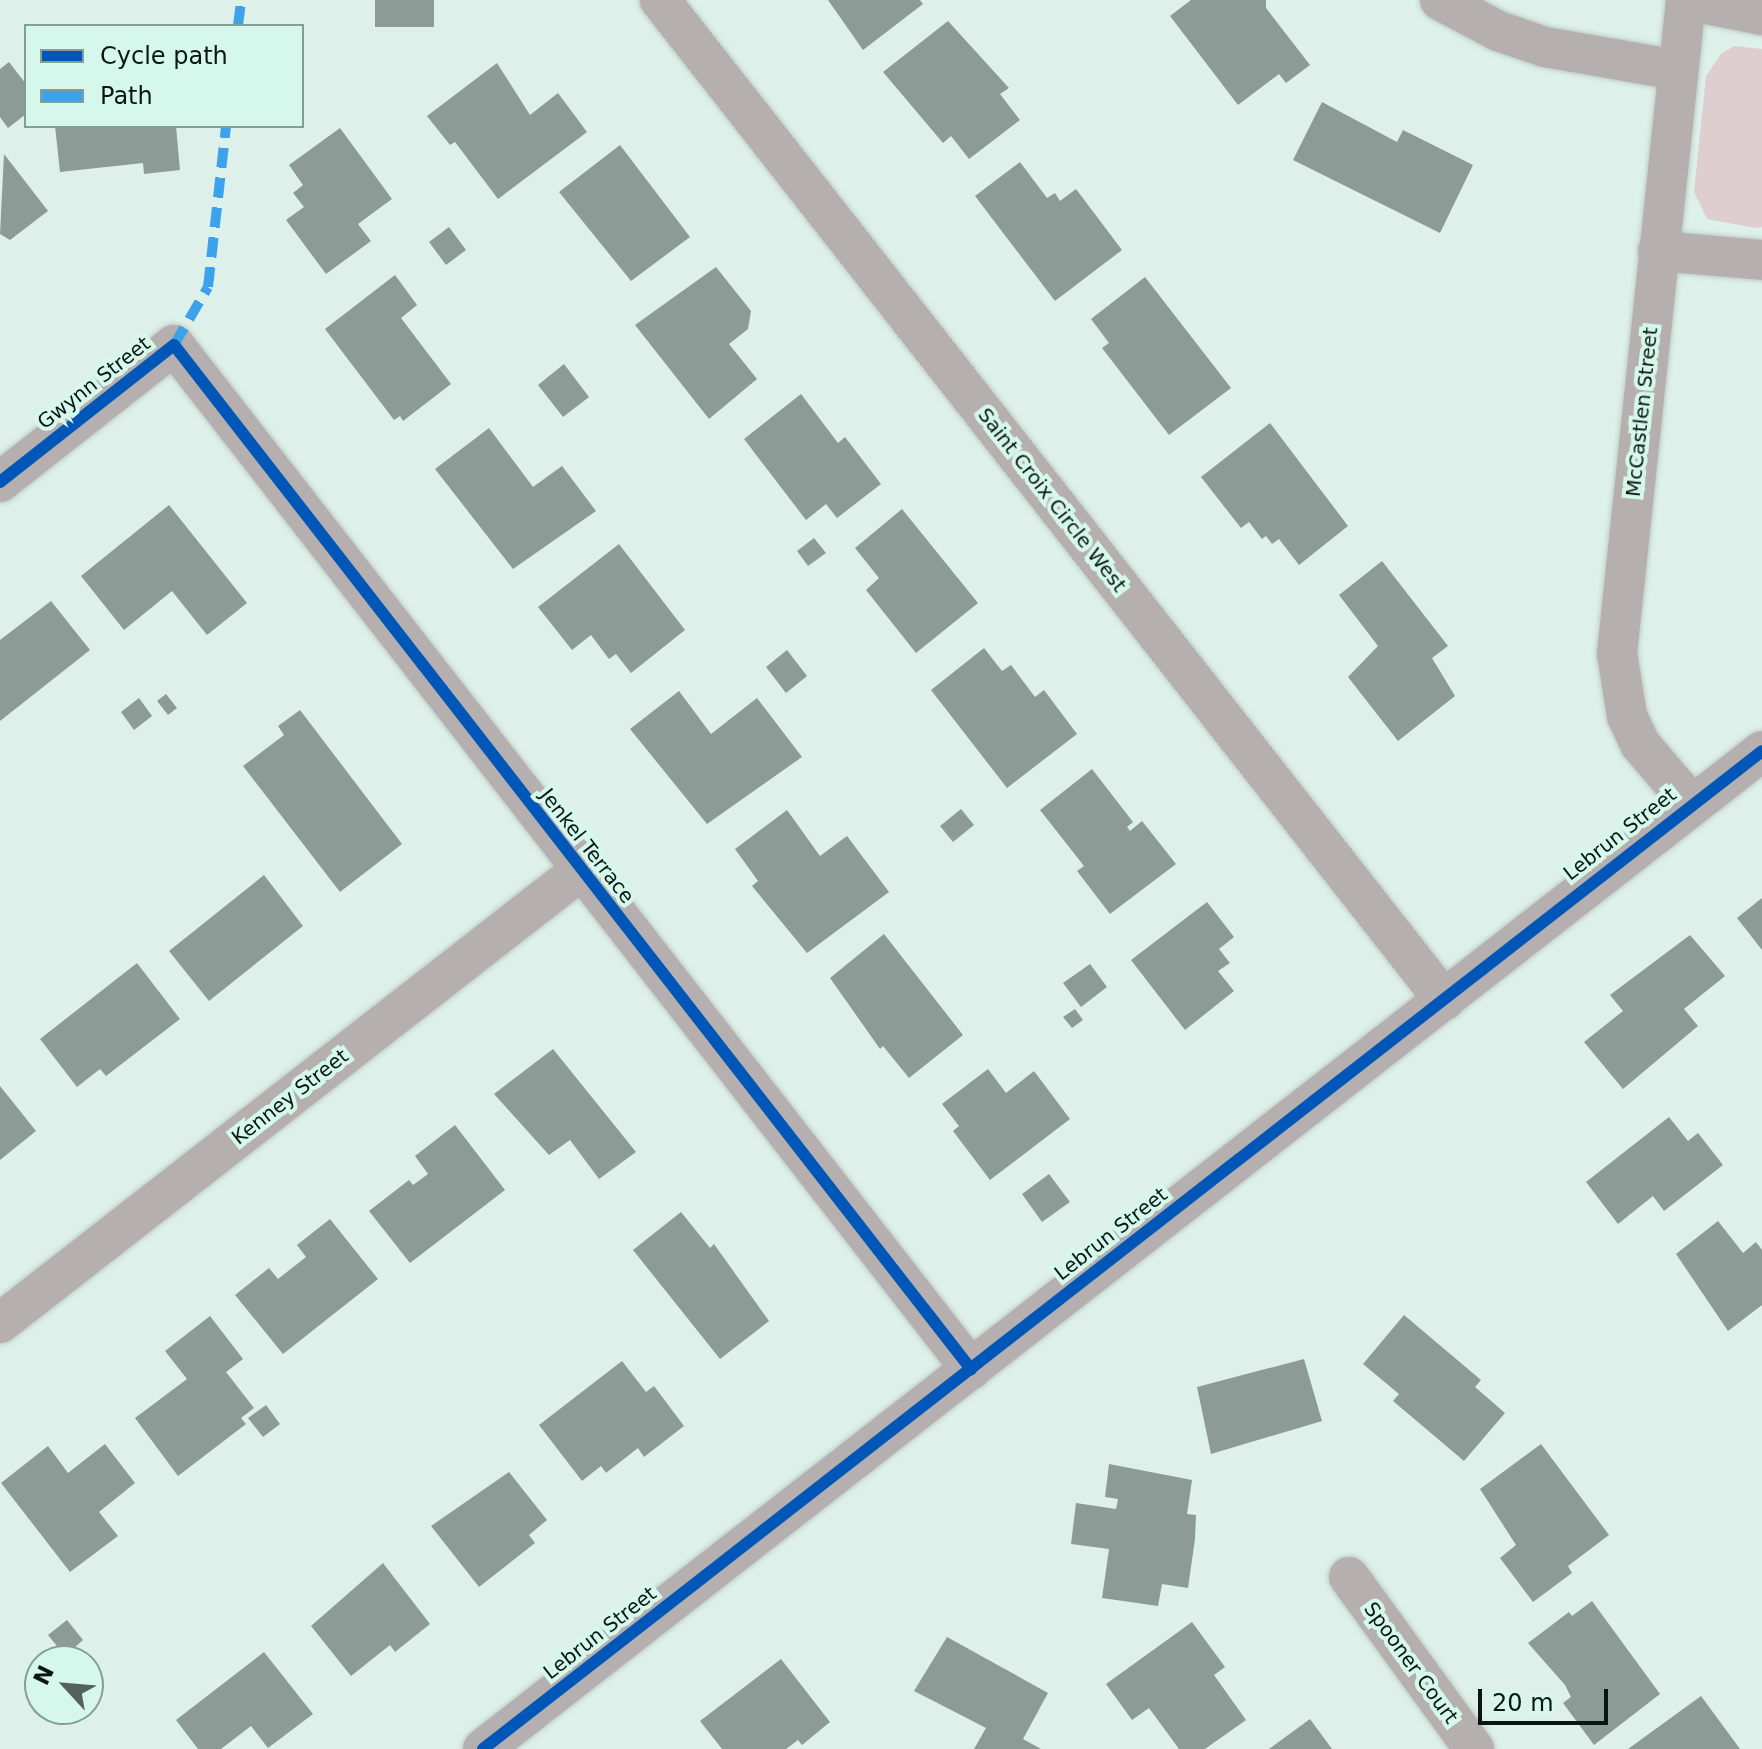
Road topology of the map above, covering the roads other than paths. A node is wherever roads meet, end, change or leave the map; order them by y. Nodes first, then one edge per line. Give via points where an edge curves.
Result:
1 (660, 0) edge
2 (1440, 0) edge
3 (1687, 0) edge
4 (1762, 15) edge
5 (1677, 70) junction
6 (1658, 251) junction
7 (1762, 260) edge
8 (174, 345) joint
9 (0, 482) edge
10 (1762, 751) edge
11 (1691, 804) junction
12 (580, 871) junction
13 (1444, 1000) junction
14 (0, 1323) edge
15 (971, 1369) junction
16 (1349, 1577) dead end
17 (483, 1749) edge
18 (1474, 1749) edge

1 - 13 street, Saint Croix Circle West
2 - 5 street via 1498,31 1545,47
3 - 4 street
3 - 5 street, McCastlen Street
5 - 6 street, McCastlen Street
6 - 7 street
6 - 11 street, McCastlen Street via 1617,653 1627,716 1640,744
8 - 9 street, Gwynn Street
8 - 12 street, Jenkel Terrace
10 - 11 street, Lebrun Street
11 - 13 street, Lebrun Street
12 - 14 street, Kenney Street
12 - 15 street, Jenkel Terrace
13 - 15 street, Lebrun Street
15 - 17 street, Lebrun Street
16 - 18 street, Spooner Court

